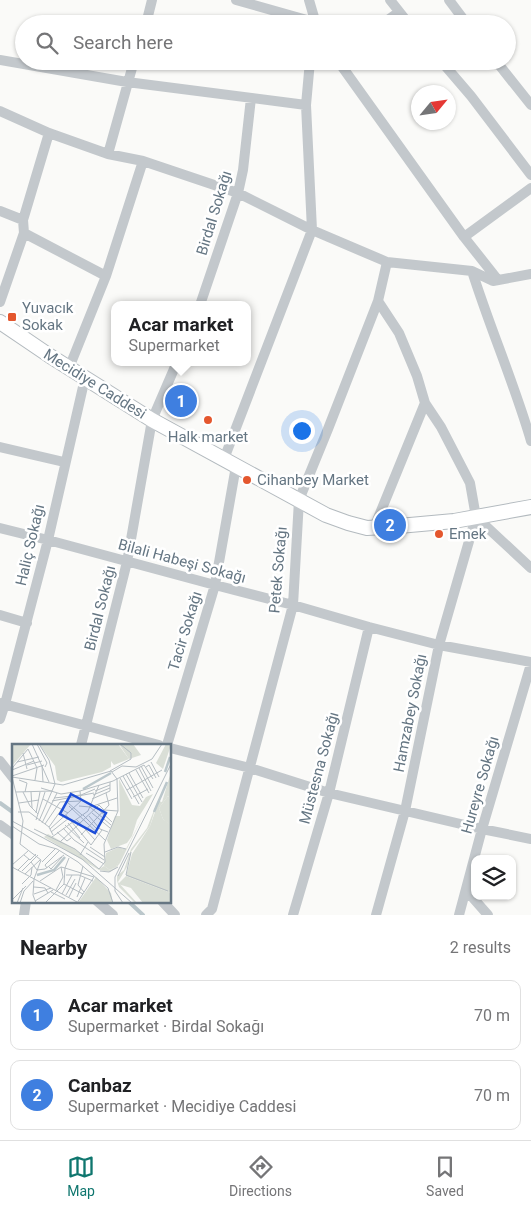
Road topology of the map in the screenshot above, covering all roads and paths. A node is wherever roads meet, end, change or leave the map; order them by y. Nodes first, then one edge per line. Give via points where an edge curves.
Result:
1 (152, 0) edge
2 (236, 0) edge
3 (309, 0) edge
4 (390, 0) edge
5 (449, 0) edge
6 (399, 12) junction
7 (148, 15) edge
8 (288, 15) edge
9 (313, 15) edge
10 (395, 15) edge
11 (402, 15) edge
12 (460, 15) edge
13 (0, 60) edge
14 (15, 63) edge
15 (58, 70) edge
16 (131, 70) edge
17 (309, 70) edge
18 (344, 70) edge
19 (449, 70) edge
20 (503, 70) edge
21 (128, 82) junction
22 (251, 98) junction
23 (306, 105) junction
24 (531, 106) edge
25 (0, 111) edge
26 (50, 133) junction
27 (108, 154) junction
28 (143, 161) junction
29 (531, 175) edge
30 (531, 188) edge
31 (238, 193) junction
32 (0, 211) edge
33 (23, 220) junction
34 (312, 230) junction
35 (24, 233) junction
36 (464, 237) junction
37 (387, 262) junction
38 (472, 272) junction
39 (531, 274) edge
40 (106, 276) junction
41 (498, 280) junction
42 (201, 301) edge
43 (378, 301) junction
44 (0, 302) edge
45 (0, 322) edge
46 (175, 366) edge
47 (69, 368) junction
48 (85, 378) junction
49 (425, 402) junction
50 (152, 420) junction
51 (531, 441) edge
52 (0, 448) edge
53 (224, 459) junction
54 (64, 462) junction
55 (236, 466) junction
56 (298, 500) junction
57 (531, 506) edge
58 (476, 517) junction
59 (0, 528) edge
60 (374, 528) junction
61 (48, 540) junction
62 (127, 562) junction
63 (531, 568) edge
64 (215, 586) junction
65 (293, 605) junction
66 (0, 615) edge
67 (27, 623) junction
68 (370, 627) junction
69 (439, 645) junction
70 (531, 663) edge
71 (2, 704) edge
72 (0, 719) edge
73 (85, 725) junction
74 (81, 744) edge
75 (155, 744) edge
76 (167, 744) edge
77 (171, 748) edge
78 (0, 761) edge
79 (250, 768) junction
80 (12, 776) edge
81 (329, 793) junction
82 (405, 811) junction
83 (0, 826) edge
84 (482, 829) junction
85 (12, 834) edge
86 (531, 839) edge
87 (466, 890) junction
88 (26, 902) edge
89 (163, 902) edge
90 (102, 903) edge
91 (24, 915) edge
92 (113, 915) edge
93 (175, 915) edge
94 (206, 915) edge
95 (293, 915) edge
96 (376, 915) edge
97 (459, 915) edge
98 (488, 915) edge

1 - 7 street
2 - 8 street
3 - 9 street
4 - 6 street
5 - 12 street
6 - 10 street
6 - 11 street
13 - 14 street
15 - 21 street
16 - 21 street
17 - 23 street
18 - 36 street
19 - 29 street
20 - 24 street
21 - 22 street
21 - 27 street
22 - 23 street
22 - 31 street, Birdal Sokağı
23 - 34 street
25 - 26 street
26 - 27 street
26 - 33 street
27 - 28 street
28 - 31 street
28 - 40 street
30 - 36 street
31 - 34 street
31 - 42 street, Birdal Sokağı
32 - 33 street
33 - 35 street
34 - 37 street
34 - 53 street
35 - 40 street
35 - 44 street
36 - 41 street
37 - 38 street
37 - 43 street, Petek Sokağı
38 - 41 street
38 - 51 street
39 - 41 street
40 - 47 street
43 - 49 street via 399,333
43 - 56 street, Petek Sokağı
45 - 47 street, Mecidiye Caddesi
46 - 50 street, Birdal Sokağı
47 - 48 street, Mecidiye Caddesi
48 - 50 street, Mecidiye Caddesi
48 - 54 street, Haliç Sokağı
49 - 58 street via 470,483
49 - 60 street
50 - 53 street, Mecidiye Caddesi
50 - 62 street, Birdal Sokağı
52 - 54 street
53 - 55 street, Mecidiye Caddesi
54 - 61 street, Haliç Sokağı
55 - 56 street, Mecidiye Caddesi
55 - 64 street, Tacir Sokağı
56 - 60 street, Mecidiye Caddesi via 326,515
56 - 65 street, Petek Sokağı
57 - 58 street, Mecidiye Caddesi
58 - 60 street, Mecidiye Caddesi
58 - 63 street
58 - 69 street, Hamzabey Sokağı
59 - 61 street, Bilali Habeşi Sokağı
61 - 62 street, Bilali Habeşi Sokağı
61 - 67 street, Haliç Sokağı
62 - 64 street, Bilali Habeşi Sokağı
62 - 73 street, Birdal Sokağı
64 - 65 street, Bilali Habeşi Sokağı
64 - 76 street, Tacir Sokağı
65 - 68 street, Bilali Habeşi Sokağı
65 - 79 street, Petek Sokağı
66 - 67 street
67 - 71 street, Haliç Sokağı
68 - 69 street, Bilali Habeşi Sokağı
68 - 81 street, Müstesna Sokağı
69 - 70 street, Bilali Habeşi Sokağı
69 - 82 street, Hamzabey Sokağı
70 - 84 street, Hureyre Sokağı
71 - 72 street, Haliç Sokağı
71 - 73 street
73 - 74 street, Birdal Sokağı
73 - 75 street
77 - 79 street
78 - 80 street
79 - 81 street
79 - 94 street, Petek Sokağı via 212,909
81 - 82 street
81 - 95 street, Müstesna Sokağı
82 - 84 street
82 - 96 street, Hamzabey Sokağı
83 - 85 street
84 - 86 street
84 - 87 street, Hureyre Sokağı
87 - 97 street, Hureyre Sokağı
87 - 98 street
88 - 91 street
89 - 93 street
90 - 92 street

